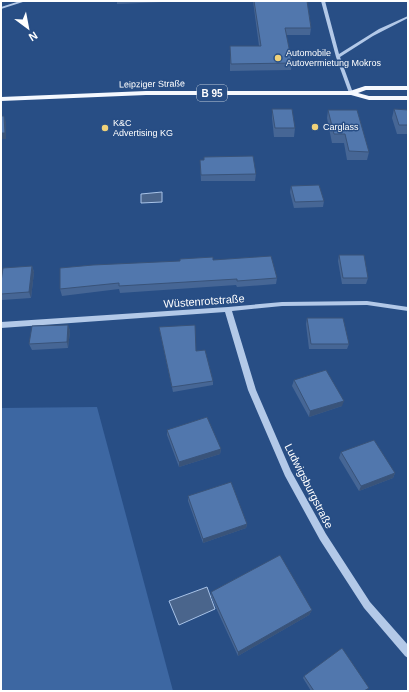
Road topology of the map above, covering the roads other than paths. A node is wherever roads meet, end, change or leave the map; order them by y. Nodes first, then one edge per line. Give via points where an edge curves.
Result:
1 (24, 1) edge
2 (323, 1) edge
3 (1, 8) edge
4 (408, 17) edge
5 (338, 57) junction
6 (408, 88) edge
7 (351, 93) junction
8 (408, 98) edge
9 (1, 99) edge
10 (228, 309) junction
11 (408, 309) edge
12 (1, 325) edge
13 (408, 653) edge

1 - 3 street
2 - 5 street
4 - 5 street via 389,24
5 - 7 street
6 - 7 main road, Leipziger Straße / B 95 via 365,88
7 - 8 main road, Leipziger Straße / B 95 via 369,98
7 - 9 main road, Leipziger Straße / B 95 via 146,93
10 - 11 street, Wüstenrotstraße via 282,304 367,303
10 - 12 street, Wüstenrotstraße
10 - 13 street, Ludwigsburgstraße via 252,390 288,473 323,537 367,605

